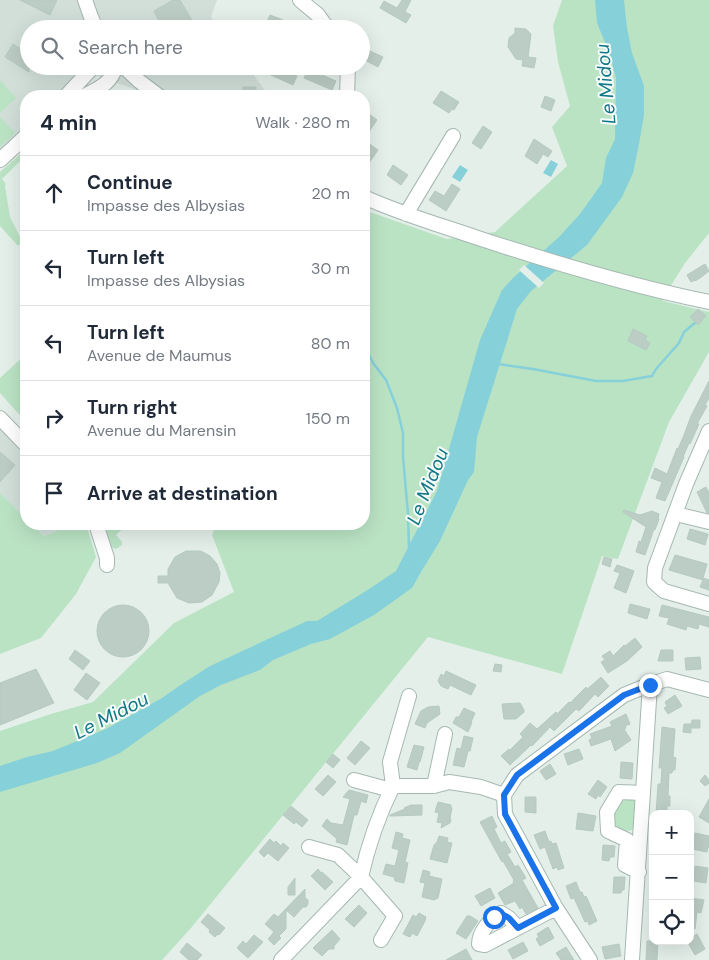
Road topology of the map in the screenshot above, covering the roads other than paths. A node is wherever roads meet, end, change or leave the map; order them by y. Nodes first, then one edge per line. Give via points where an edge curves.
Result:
1 (85, 0) edge
2 (300, 0) edge
3 (92, 20) edge
4 (322, 20) edge
5 (86, 75) edge
6 (100, 75) edge
7 (112, 75) edge
8 (133, 75) edge
9 (348, 75) edge
10 (139, 81) junction
11 (106, 83) junction
12 (72, 90) edge
13 (94, 90) edge
14 (151, 90) edge
15 (347, 90) edge
16 (453, 136) dead end
17 (20, 142) edge
18 (0, 160) edge
19 (370, 200) edge
20 (406, 214) junction
21 (709, 302) edge
22 (0, 418) edge
23 (709, 431) edge
24 (20, 439) edge
25 (676, 514) junction
26 (709, 522) edge
27 (98, 530) edge
28 (107, 565) dead end
29 (709, 604) edge
30 (650, 685) junction
31 (709, 690) edge
32 (409, 696) dead end
33 (446, 734) dead end
34 (354, 780) dead end
35 (434, 786) junction
36 (392, 788) junction
37 (643, 793) junction
38 (504, 795) junction
39 (310, 847) dead end
40 (639, 872) junction
41 (361, 877) junction
42 (556, 908) junction
43 (518, 928) dead end
44 (381, 940) dead end
45 (281, 960) edge
46 (590, 960) edge
47 (632, 960) edge

1 - 3 street
2 - 4 street
5 - 12 street
6 - 11 street
7 - 11 street
8 - 10 street
9 - 15 street
10 - 11 street
10 - 14 street
11 - 13 street
16 - 20 street
17 - 18 street
19 - 20 street
20 - 21 street via 579,269
22 - 24 street
23 - 25 street
25 - 26 street
25 - 29 street via 655,568 654,582 664,591
27 - 28 street
30 - 31 street via 667,679
30 - 37 street
30 - 38 street via 624,695 517,775
32 - 36 street via 390,762
33 - 35 street
34 - 36 street
35 - 36 street
35 - 38 street via 449,782
36 - 41 street
37 - 40 street
37 - 40 street via 619,792 607,812 608,830 627,840 625,865
38 - 42 street via 505,814
39 - 41 street via 338,855
40 - 47 street
41 - 44 street via 395,916
41 - 45 street
42 - 43 street
42 - 46 street

